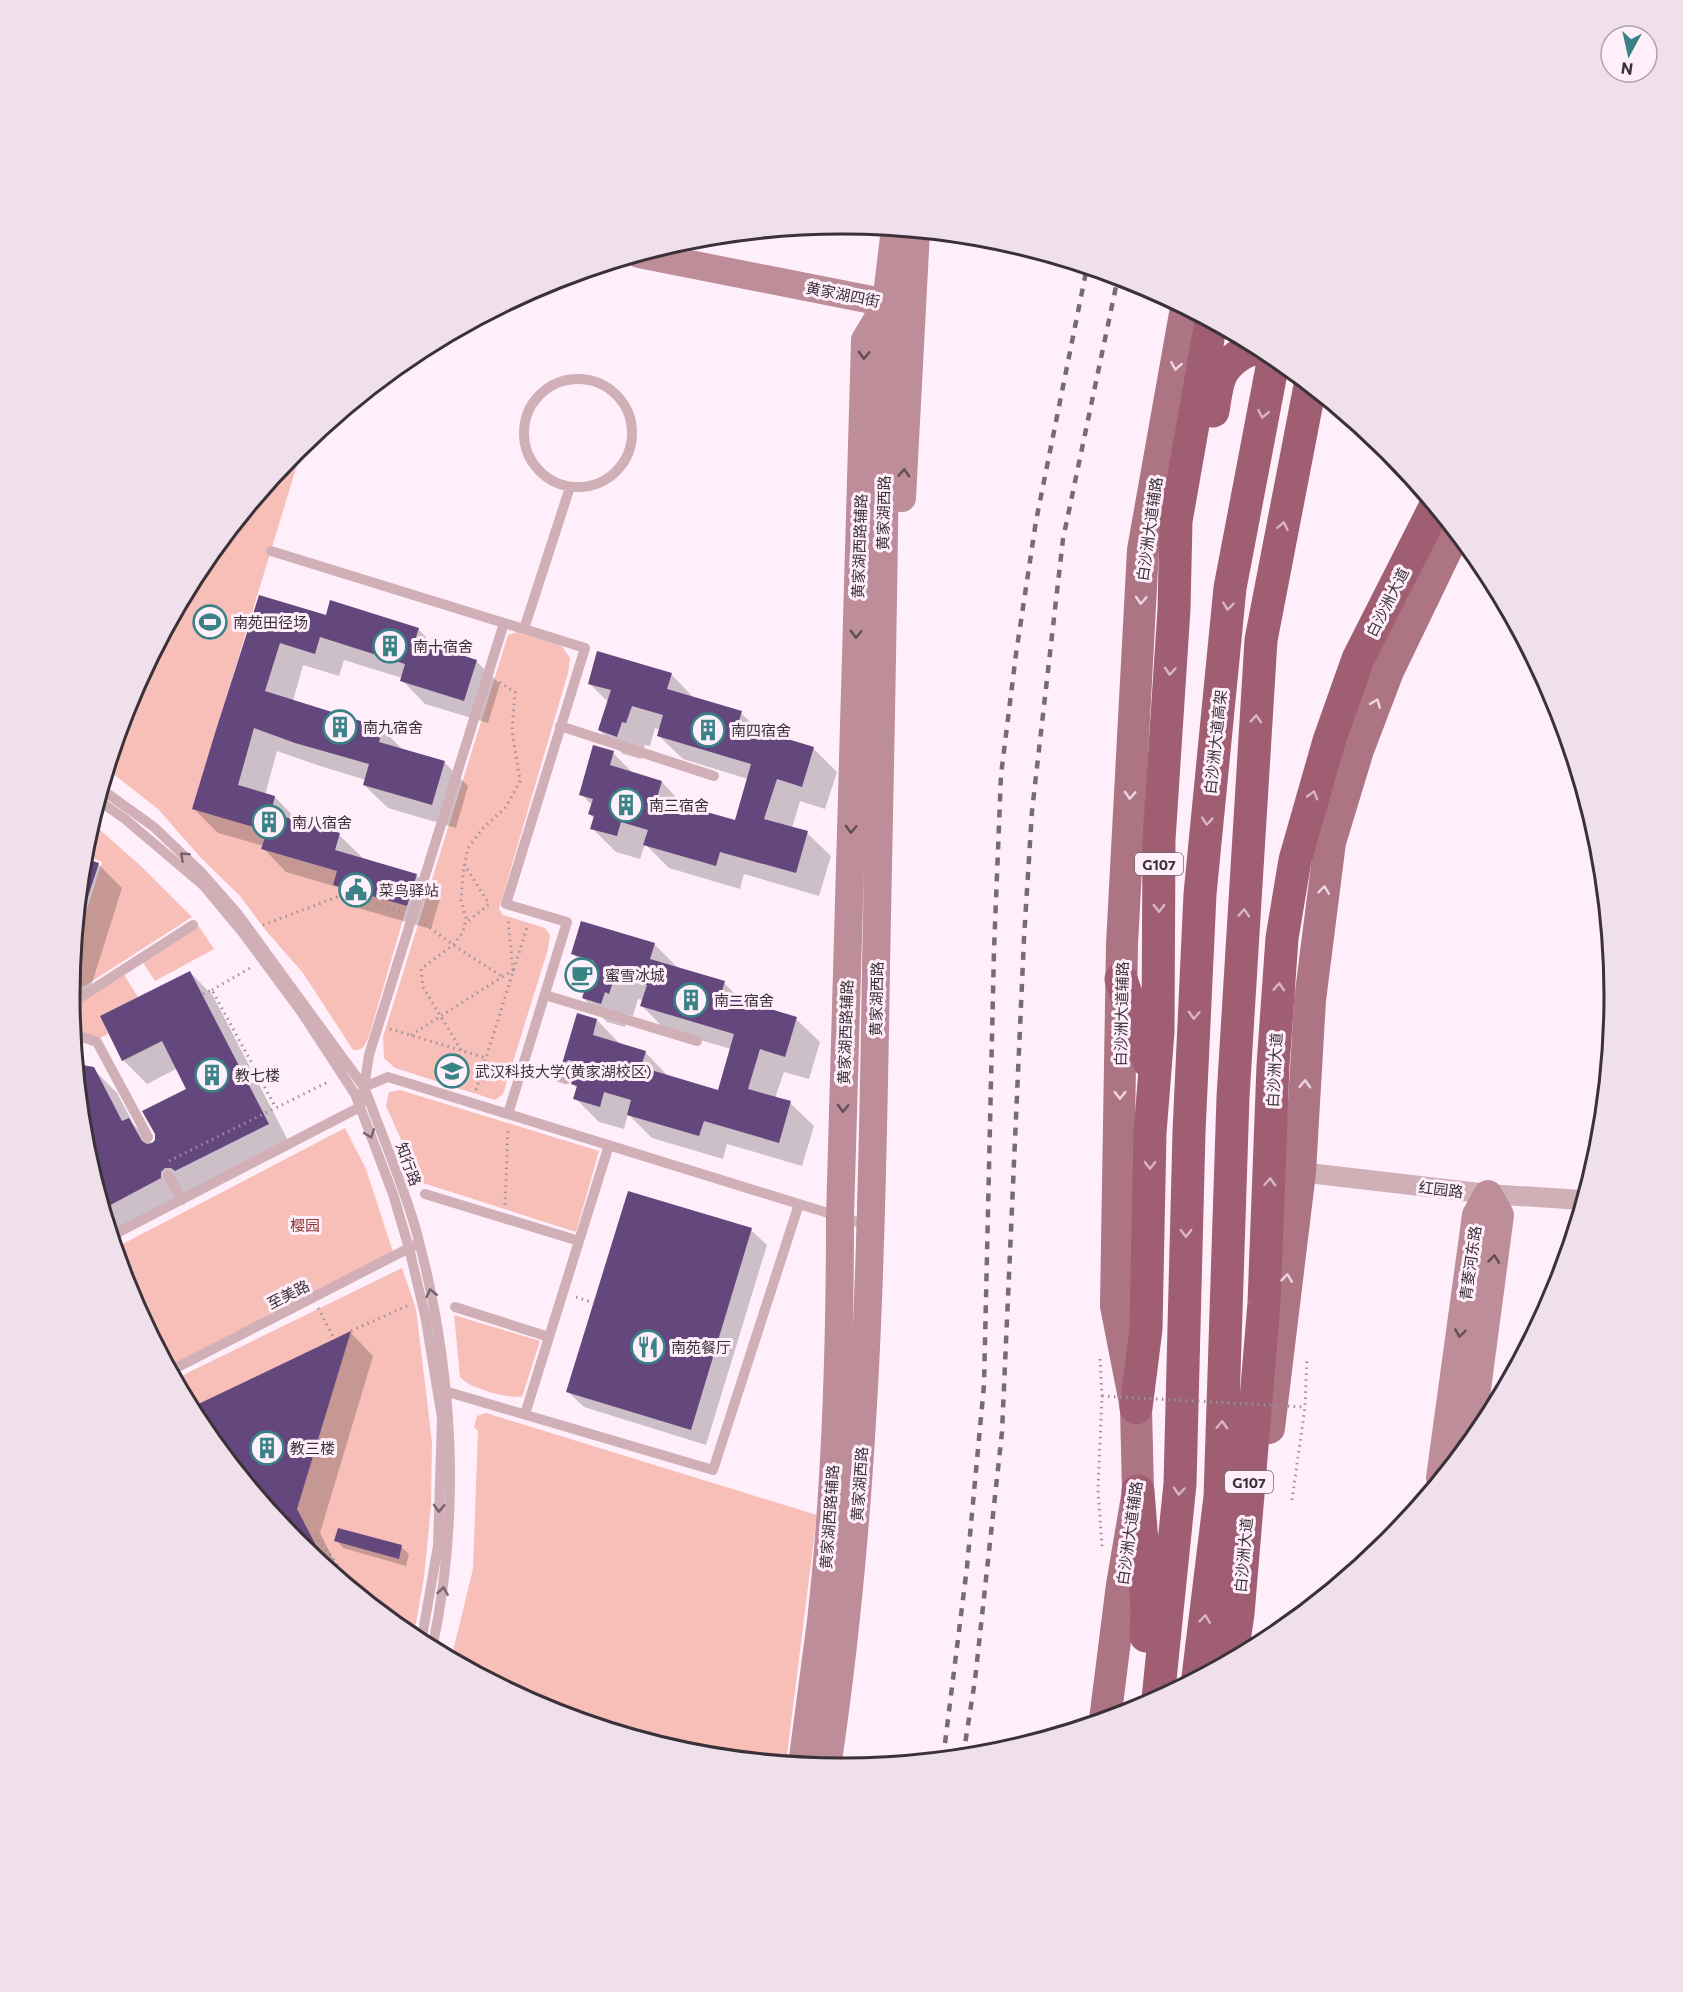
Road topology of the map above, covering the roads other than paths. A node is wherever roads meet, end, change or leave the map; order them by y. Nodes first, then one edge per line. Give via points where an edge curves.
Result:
1 (874, 235) edge
2 (895, 236) edge
3 (914, 238) edge
4 (694, 249) edge
5 (657, 257) edge
6 (896, 297) junction
7 (1185, 316) edge
8 (1210, 329) edge
9 (1247, 351) edge
10 (1272, 367) edge
11 (1308, 394) edge
12 (570, 487) junction
13 (1416, 497) edge
14 (1431, 514) edge
15 (1451, 540) edge
16 (271, 551) dead end
17 (1174, 609) junction
18 (504, 623) junction
19 (524, 629) junction
20 (1358, 659) junction
21 (561, 726) junction
22 (714, 776) dead end
23 (107, 793) edge
24 (104, 804) edge
25 (194, 925) dead end
26 (1121, 979) junction
27 (545, 995) junction
28 (80, 998) edge
29 (81, 1037) edge
30 (697, 1041) dead end
31 (523, 1066) junction
32 (570, 1067) dead end
33 (1155, 1080) junction
34 (364, 1087) junction
35 (1233, 1097) junction
36 (360, 1107) junction
37 (508, 1114) junction
38 (1189, 1132) junction
39 (148, 1137) dead end
40 (609, 1145) junction
41 (1300, 1172) junction
42 (168, 1174) dead end
43 (425, 1194) dead end
44 (1488, 1194) junction
45 (182, 1200) junction
46 (1576, 1200) edge
47 (799, 1204) junction
48 (840, 1217) junction
49 (872, 1226) junction
50 (117, 1233) edge
51 (579, 1241) junction
52 (414, 1246) junction
53 (1264, 1303) junction
54 (454, 1307) dead end
55 (1146, 1329) junction
56 (549, 1337) junction
57 (177, 1368) edge
58 (442, 1390) junction
59 (1272, 1398) junction
60 (1136, 1408) junction
61 (525, 1414) junction
62 (1473, 1422) edge
63 (1442, 1465) edge
64 (1138, 1491) junction
65 (423, 1633) edge
66 (1250, 1639) edge
67 (434, 1640) edge
68 (1233, 1650) edge
69 (1199, 1668) edge
70 (1159, 1688) edge
71 (1143, 1695) edge
72 (1106, 1710) edge
73 (803, 1756) edge
74 (828, 1757) edge
75 (842, 1758) edge

1 - 6 main road
2 - 6 main road, 黄家湖西路
3 - 6 main road, 黄家湖西路
4 - 6 main road, 黄家湖四街
5 - 6 main road, 黄家湖四街
6 -> 48 main road, 黄家湖西路辅路 via 865,340
6 - 49 main road, 黄家湖西路
75 -> 6 main road, 黄家湖西路 via 856,1664 869,1522 882,1275 886,961 901,530
7 -> 26 main road, 白沙洲大道辅路 via 1143,550
8 - 17 highway, G107 via 1176,521
9 - 17 highway via 1235,358 1220,376
10 -> 38 highway, 白沙洲大道高架 via 1230,588 1200,894
35 -> 11 highway via 1261,640
12 - 12 lane via 606,480 620,468 629,452 632,434 621,400 590,381 556,384 531,407 525,423 524,441 529,457 546,476
12 - 19 lane
13 - 20 highway via 1387,560
14 - 20 highway, 白沙洲大道 / G107
41 -> 15 main road via 1310,1000 1330,842 1358,750 1388,671
16 - 18 lane
17 -> 33 highway, G107 via 1159,840
18 - 19 lane
18 - 34 lane via 378,1025
19 - 21 lane via 585,648
53 -> 20 highway, 白沙洲大道 / G107 via 1282,938 1295,860 1329,741
21 - 22 lane
21 - 27 lane via 506,904 567,922
34 -> 23 lane, 知行路 via 250,930 201,872 154,827
24 - 36 lane, 知行路 via 204,886 300,1010
25 - 28 lane
26 - 33 highway
26 -> 60 main road, 白沙洲大道辅路 via 1116,1306
27 - 30 lane
27 - 31 lane
29 - 39 lane via 97,1042
31 - 32 lane via 566,1079
31 - 37 lane
33 -> 55 highway, G107 via 1150,1133
34 - 36 lane
34 - 37 lane via 388,1077
34 - 52 lane, 知行路 via 395,1168
35 - 53 highway
69 -> 35 highway, 白沙洲大道 via 1220,1497
36 - 45 lane
36 -> 52 lane, 知行路
37 - 40 lane
38 - 55 highway via 1171,1176
38 -> 70 highway via 1180,1484
40 - 47 lane
40 - 51 lane
41 - 44 street, 红园路
59 -> 41 main road
42 - 45 lane
43 - 51 lane
44 - 46 street, 红园路
62 -> 44 main road, 青菱河东路 via 1500,1215
44 -> 63 main road, 青菱河东路 via 1476,1215
45 - 50 lane
47 - 48 lane
47 - 61 lane via 713,1470
48 - 49 lane
48 - 73 main road, 黄家湖西路辅路 via 831,1495 821,1620
49 - 74 main road, 黄家湖西路 via 860,1480 849,1605
51 - 56 lane
52 - 57 lane, 至美路
52 - 58 lane, 知行路
58 -> 52 lane, 知行路 via 433,1298
53 - 59 highway
53 - 68 highway, 白沙洲大道 / G107
54 - 56 lane
55 - 60 highway, G107
56 - 61 lane
58 - 61 lane
58 -> 65 lane, 知行路 via 438,1546
67 -> 58 lane, 知行路 via 445,1577 450,1506 451,1440
59 - 66 main road
60 - 64 main road, 白沙洲大道辅路
64 - 71 highway via 1147,1608
64 - 72 main road, 白沙洲大道辅路

